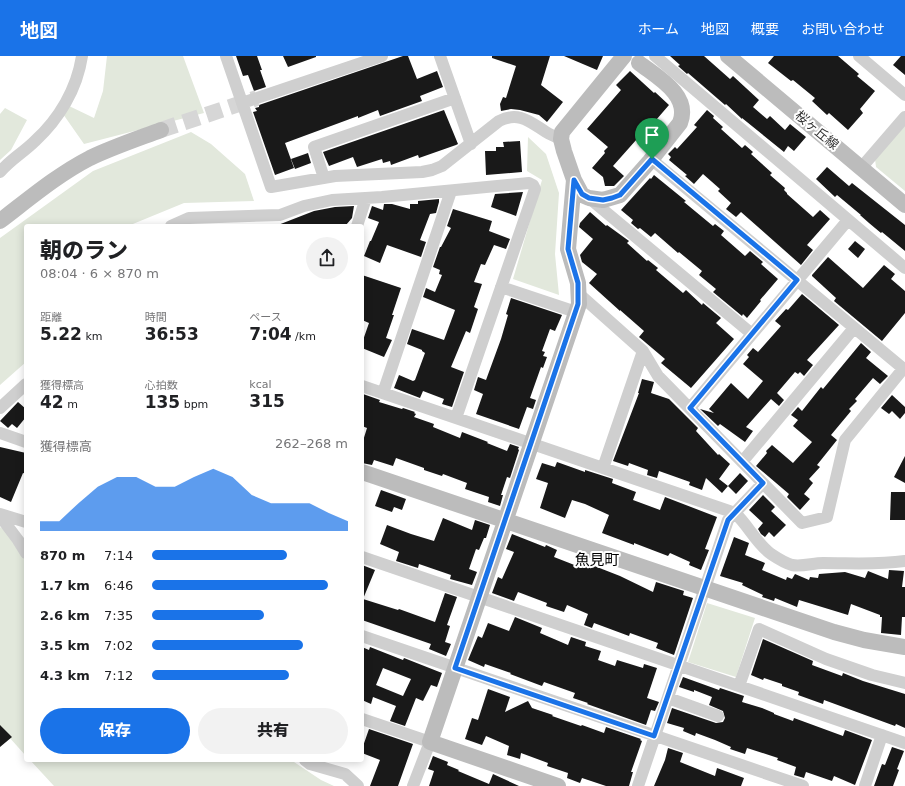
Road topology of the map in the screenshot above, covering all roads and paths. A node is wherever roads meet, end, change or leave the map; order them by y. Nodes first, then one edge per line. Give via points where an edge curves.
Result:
1 (82, 56) edge
2 (226, 56) edge
3 (382, 56) edge
4 (440, 56) edge
5 (655, 56) edge
6 (728, 56) edge
7 (859, 56) edge
8 (632, 59) edge
9 (905, 95) edge
10 (455, 98) junction
11 (242, 103) junction
12 (905, 117) edge
13 (161, 130) tunnel mouth
14 (561, 140) junction
15 (471, 144) junction
16 (652, 159) junction
17 (861, 168) junction
18 (0, 172) edge
19 (324, 178) junction
20 (574, 180) junction
21 (451, 191) junction
22 (366, 198) junction
23 (589, 198) junction
24 (905, 205) edge
25 (278, 220) edge
26 (848, 220) junction
27 (0, 221) edge
28 (176, 224) edge
29 (358, 224) edge
30 (905, 268) edge
31 (797, 280) junction
32 (501, 287) junction
33 (579, 294) junction
34 (576, 312) junction
35 (854, 328) junction
36 (752, 334) junction
37 (643, 351) junction
38 (904, 369) edge
39 (24, 386) edge
40 (364, 387) edge
41 (383, 393) junction
42 (0, 408) edge
43 (690, 408) junction
44 (456, 418) junction
45 (0, 433) edge
46 (24, 441) edge
47 (531, 443) junction
48 (742, 462) junction
49 (603, 468) junction
50 (364, 473) edge
51 (763, 483) junction
52 (735, 512) junction
53 (0, 515) edge
54 (504, 520) junction
55 (24, 521) edge
56 (24, 550) edge
57 (364, 558) edge
58 (905, 561) edge
59 (705, 588) junction
60 (479, 597) junction
61 (364, 637) edge
62 (905, 647) edge
63 (678, 665) junction
64 (455, 668) junction
65 (905, 683) edge
66 (739, 686) junction
67 (668, 698) junction
68 (718, 716) dead end
69 (364, 720) edge
70 (882, 735) junction
71 (654, 736) junction
72 (430, 742) junction
73 (905, 743) edge
74 (308, 762) edge
75 (358, 786) edge
76 (413, 786) edge
77 (558, 786) edge
78 (638, 786) edge
79 (803, 786) edge
80 (865, 786) edge

1 - 18 street via 72,93 54,121
2 - 11 street
3 - 11 street
4 - 10 street
5 - 26 street
6 - 17 street, 桜ヶ丘線
7 - 9 street
8 - 14 street via 564,128
8 - 16 street via 672,90 681,105 680,123
10 - 15 street
10 - 19 street via 314,147
11 - 19 street via 271,187
12 - 17 street
13 - 27 street via 101,153 73,168
14 - 15 street via 532,122 520,117 506,117
14 - 20 street
15 - 19 street via 442,166 432,170
16 - 23 street via 620,195 603,200
16 - 31 street
17 - 24 street, 桜ヶ丘線
20 - 23 street via 582,194
20 - 33 street via 568,249
21 - 22 street
21 - 32 street via 529,183 533,185 535,189
21 - 41 street
22 - 25 street via 332,200 304,206
22 - 29 street
23 - 36 street
25 - 28 street via 189,218
26 - 30 street
26 - 31 street
31 - 35 street
31 - 36 street
32 - 34 street
32 - 44 street
33 - 34 street
33 - 37 street
34 - 47 street
35 - 38 street
35 - 48 street
36 - 43 street
37 - 43 street via 658,376
37 - 49 street
38 - 51 street via 845,440 827,517 802,523
39 - 42 street
40 - 41 street
41 - 44 street
43 - 48 street
44 - 47 street
45 - 46 street
47 - 49 street
47 - 54 street
48 - 51 street
49 - 52 street
50 - 54 street
51 - 52 street
52 - 58 street via 760,544 771,554 793,565 880,564
52 - 59 street via 728,520
53 - 55 street
53 - 56 street
54 - 59 street
54 - 60 street
57 - 60 street
59 - 62 street via 834,632
59 - 63 street
60 - 63 street
60 - 64 street
61 - 64 street
63 - 66 street
63 - 67 street
64 - 71 street
64 - 72 street
65 - 66 street via 826,659 759,629
66 - 70 street
67 - 68 street
67 - 71 street
69 - 72 street
70 - 73 street
70 - 80 street
71 - 78 street
71 - 79 street
72 - 76 street
72 - 77 street
74 - 75 street via 345,774

